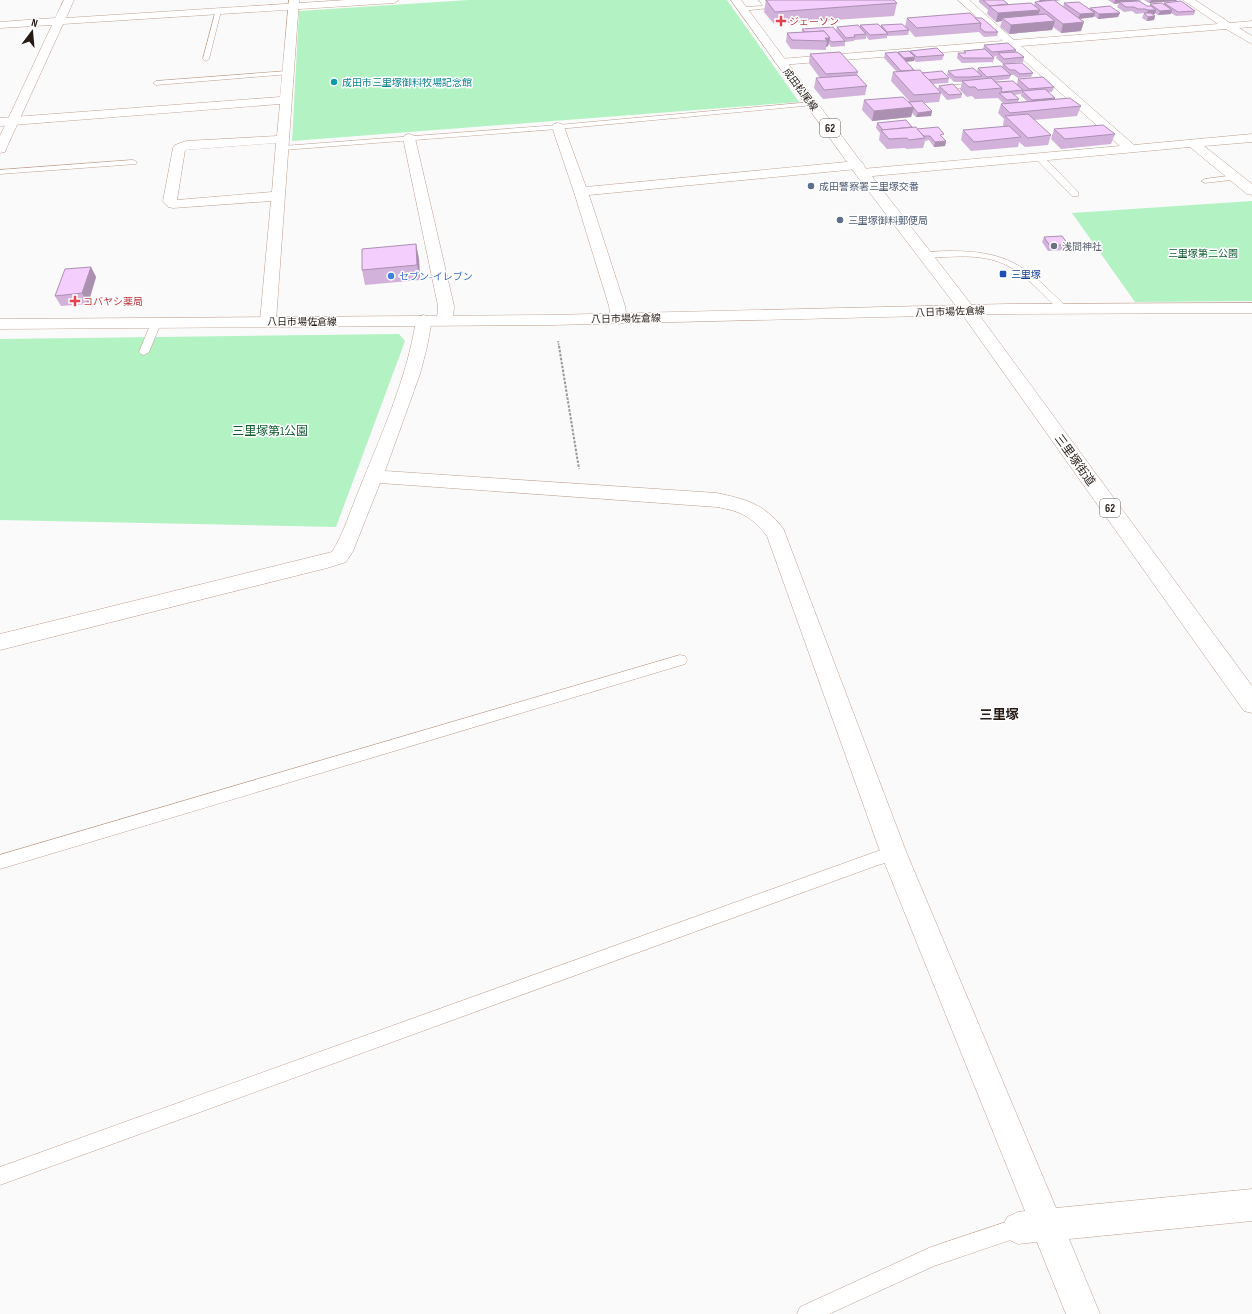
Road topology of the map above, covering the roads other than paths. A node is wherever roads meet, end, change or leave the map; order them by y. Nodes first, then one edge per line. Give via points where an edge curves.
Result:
1 (69, 0) edge
2 (394, 0) edge
3 (762, 0) edge
4 (963, 0) edge
5 (1188, 0) edge
6 (294, 3) edge
7 (739, 4) edge
8 (218, 11) junction
9 (60, 21) junction
10 (1252, 24) edge
11 (0, 25) edge
12 (1228, 26) junction
13 (1252, 41) edge
14 (1012, 43) junction
15 (206, 59) dead end
16 (780, 62) junction
17 (288, 73) junction
18 (156, 83) dead end
19 (984, 84) edge
20 (954, 87) edge
21 (286, 100) junction
22 (812, 104) junction
23 (14, 121) junction
24 (0, 122) edge
25 (558, 127) junction
26 (409, 138) junction
27 (1252, 138) edge
28 (283, 143) junction
29 (1194, 144) junction
30 (0, 149) edge
31 (1131, 149) junction
32 (1039, 157) junction
33 (133, 162) dead end
34 (860, 169) junction
35 (0, 172) edge
36 (1235, 177) junction
37 (1205, 181) dead end
38 (1252, 191) edge
39 (581, 192) junction
40 (1075, 194) dead end
41 (280, 196) junction
42 (925, 255) junction
43 (1252, 308) edge
44 (1063, 309) junction
45 (968, 311) junction
46 (618, 319) junction
47 (424, 320) junction
48 (445, 320) junction
49 (268, 321) junction
50 (156, 323) junction
51 (0, 324) edge
52 (144, 352) dead end
53 (374, 476) junction
54 (0, 642) edge
55 (680, 660) dead end
56 (1252, 704) edge
57 (894, 854) junction
58 (0, 862) edge
59 (0, 1176) edge
60 (1252, 1205) edge
61 (1032, 1227) junction
62 (807, 1314) edge
63 (1083, 1314) edge

1 - 9 street
2 - 6 street
3 - 7 lane via 767,7
4 - 14 street
5 - 12 street
6 - 8 street
6 - 17 street
7 - 16 street, 成田松尾線 / 62
8 - 9 street
8 - 15 lane
9 - 11 street
9 - 23 street
10 - 12 street
12 - 13 street
12 - 14 street
14 - 16 street
14 - 31 street via 1075,103
16 - 22 street, 成田松尾線 / 62
17 - 18 lane
17 - 21 street
19 - 20 lane
21 - 23 street
21 - 28 street
22 - 25 lane
22 - 34 street, 成田松尾線 / 62
23 - 24 street
23 - 30 street
25 - 26 lane
25 - 39 street
26 - 28 lane
26 - 48 street via 446,306
27 - 29 street
28 - 41 street
28 - 41 street via 186,145 179,148 170,201 173,204
29 - 31 street
29 - 36 street
31 - 32 street
32 - 34 street
32 - 40 lane
33 - 35 lane
34 - 39 street
34 - 42 street, 成田松尾線 / 62
36 - 37 lane
36 - 38 street
39 - 46 street via 617,306
41 - 49 street
42 - 44 lane via 972,254 998,259 1017,268
42 - 45 street, 三里塚街道 / 62
43 - 44 street, 八日市場佐倉線
44 - 45 street, 八日市場佐倉線
45 - 46 street, 八日市場佐倉線
45 - 56 street, 三里塚街道 / 62
46 - 48 street, 八日市場佐倉線
47 - 48 street, 八日市場佐倉線
47 - 49 street, 八日市場佐倉線
47 - 53 street via 421,345 414,369
49 - 50 street, 八日市場佐倉線
50 - 51 street, 八日市場佐倉線
50 - 52 lane
53 - 54 street via 344,551 339,557
53 - 57 street via 717,500 757,512 776,533
55 - 58 lane
57 - 59 lane
57 - 61 street
60 - 61 street
61 - 62 lane via 931,1257
61 - 63 street

